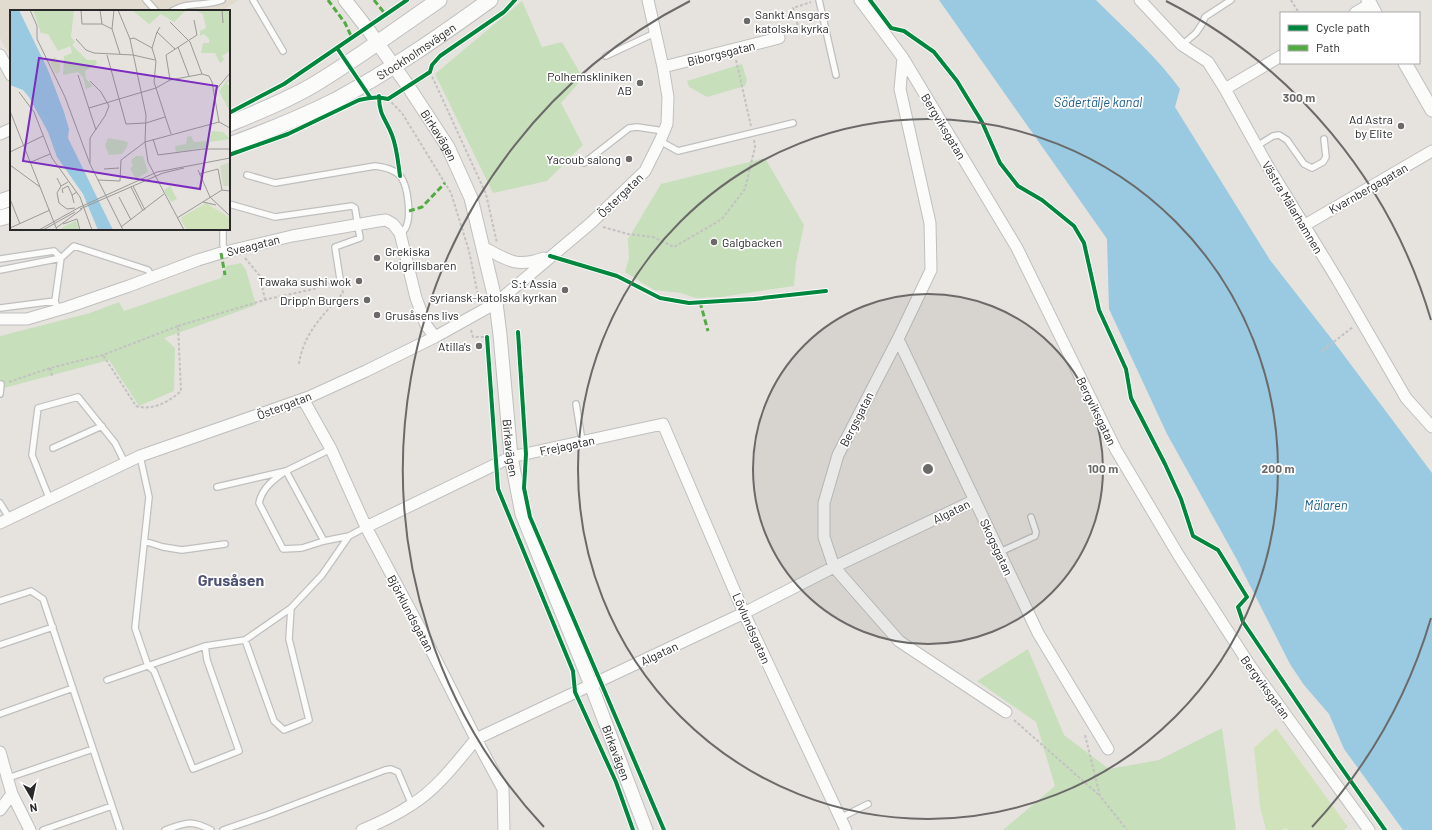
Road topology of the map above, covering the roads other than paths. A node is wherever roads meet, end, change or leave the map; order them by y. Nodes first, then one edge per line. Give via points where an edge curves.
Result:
1 (146, 0) edge
2 (222, 0) edge
3 (253, 0) edge
4 (345, 0) edge
5 (439, 0) edge
6 (490, 0) edge
7 (648, 0) edge
8 (818, 0) edge
9 (860, 0) edge
10 (1140, 0) edge
11 (1231, 0) edge
12 (1371, 6) edge
13 (155, 10) edge
14 (174, 10) edge
15 (1357, 12) edge
16 (655, 33) junction
17 (779, 38) road end
18 (378, 43) junction
19 (1182, 45) junction
20 (283, 51) dead end
21 (0, 55) edge
22 (606, 56) dead end
23 (1280, 57) edge
24 (903, 58) junction
25 (1406, 64) edge
26 (394, 66) junction
27 (663, 67) junction
28 (10, 73) edge
29 (836, 75) dead end
30 (1225, 89) junction
31 (1432, 110) edge
32 (793, 123) dead end
33 (230, 124) edge
34 (10, 129) edge
35 (0, 134) edge
36 (662, 136) junction
37 (1324, 139) dead end
38 (230, 145) edge
39 (1257, 146) junction
40 (1432, 151) edge
41 (584, 163) dead end
42 (247, 175) dead end
43 (10, 198) edge
44 (0, 202) edge
45 (230, 205) edge
46 (10, 215) edge
47 (0, 218) edge
48 (358, 224) junction
49 (1305, 225) junction
50 (222, 230) edge
51 (400, 233) junction
52 (483, 247) junction
53 (226, 252) junction
54 (550, 256) junction
55 (61, 258) junction
56 (0, 259) edge
57 (0, 270) edge
58 (152, 277) junction
59 (340, 279) road end
60 (496, 303) junction
61 (56, 306) junction
62 (0, 308) edge
63 (0, 319) edge
64 (435, 337) junction
65 (898, 339) junction
66 (1, 384) road end
67 (0, 394) edge
68 (304, 399) junction
69 (576, 404) dead end
70 (663, 424) joint
71 (102, 426) junction
72 (1432, 427) edge
73 (582, 441) junction
74 (52, 448) dead end
75 (331, 449) junction
76 (140, 456) junction
77 (511, 457) junction
78 (125, 463) junction
79 (286, 471) junction
80 (217, 487) dead end
81 (50, 500) junction
82 (975, 500) junction
83 (0, 503) edge
84 (1031, 518) dead end
85 (5, 521) edge
86 (366, 527) junction
87 (349, 536) junction
88 (324, 540) junction
89 (144, 541) junction
90 (225, 544) dead end
91 (1000, 552) junction
92 (834, 567) junction
93 (0, 601) edge
94 (291, 608) junction
95 (744, 613) junction
96 (53, 627) junction
97 (245, 640) junction
98 (0, 645) edge
99 (205, 646) junction
100 (148, 666) junction
101 (107, 680) dead end
102 (591, 685) junction
103 (73, 688) junction
104 (1006, 712) road end
105 (0, 714) edge
106 (476, 739) junction
107 (93, 749) junction
108 (1108, 749) dead end
109 (0, 752) edge
110 (8, 778) junction
111 (12, 794) junction
112 (868, 804) dead end
113 (412, 805) junction
114 (112, 806) junction
115 (0, 810) edge
116 (840, 818) junction
117 (375, 828) edge
118 (30, 830) edge
119 (43, 830) edge
120 (120, 830) edge
121 (165, 830) edge
122 (211, 830) edge
123 (223, 830) edge
124 (362, 830) edge
125 (504, 830) edge
126 (646, 830) edge
127 (846, 830) edge
128 (1369, 830) edge

1 - 13 lane
2 - 14 lane via 181,6
3 - 20 lane
4 - 18 street, Birkavägen
5 - 18 main road
6 - 26 main road, Stockholmsvägen
7 - 16 street, Östergatan
8 - 29 lane
9 - 24 street, Bergviksgatan
10 - 19 street, Västra Mälarhamnen
11 - 19 lane via 1205,17 1196,33
12 - 15 street
16 - 22 lane
16 - 27 street, Östergatan
17 - 27 street, Biborgsgatan
18 - 26 street, Birkavägen
18 - 33 main road via 308,88
19 - 30 street, Västra Mälarhamnen via 1208,62
21 - 28 street
23 - 30 street
24 - 65 street, Bergsgatan via 900,89 930,223 931,270
24 - 128 street, Bergviksgatan via 1017,248 1116,450 1178,556 1251,667
25 - 31 street
26 - 38 main road, Stockholmsvägen via 315,110
26 - 52 street, Birkavägen via 448,147 471,198
27 - 36 street, Östergatan via 668,97 667,124
30 - 39 street, Västra Mälarhamnen
32 - 36 lane via 678,151
34 - 35 street
36 - 41 lane via 637,127 629,128
36 - 54 street, Östergatan via 644,172 590,223
37 - 39 lane via 1326,157 1323,162 1312,168 1304,164 1287,140 1280,136 1273,136
39 - 49 street, Västra Mälarhamnen
40 - 49 street, Kvarnbergagatan
42 - 51 lane via 275,183 375,166 386,167 400,176 406,187 409,211 405,229
43 - 44 main road
45 - 48 lane via 275,217 352,206 355,208
46 - 47 main road
48 - 51 street, Sveagatan via 386,220
48 - 53 street, Sveagatan
48 - 59 lane via 360,238 335,247
49 - 72 street, Västra Mälarhamnen via 1406,398
50 - 53 lane
51 - 64 street via 416,298 426,325
52 - 54 street, Östergatan via 513,263 530,263
52 - 60 street, Birkavägen
53 - 58 street, Sveagatan
54 - 60 street, Östergatan
55 - 56 lane via 54,251
55 - 57 lane
55 - 58 lane via 74,246 148,270
55 - 61 lane
58 - 61 street, Sveagatan
60 - 64 street, Östergatan
60 - 77 street, Birkavägen
61 - 62 lane
61 - 63 street, Sveagatan via 27,319
64 - 68 street, Östergatan
65 - 82 street, Skogsgatan
65 - 92 street, Bergsgatan via 838,455 824,503 824,537
66 - 67 lane
68 - 75 street, Björklundsgatan
68 - 76 street, Östergatan
69 - 73 lane
70 - 73 street, Frejagatan
70 - 95 street, Lövlundsgatan
71 - 74 lane
71 - 78 lane via 115,443
71 - 81 lane via 78,397 38,408 32,455
73 - 77 street, Frejagatan
75 - 79 lane
75 - 86 street, Björklundsgatan
76 - 78 street, Östergatan
76 - 89 lane via 149,497
77 - 86 street, Frejagatan
77 - 102 street, Birkavägen via 522,514
78 - 81 street, Östergatan
79 - 80 lane
79 - 88 lane
79 - 88 lane via 272,481 260,496 259,503 283,548 302,548
81 - 85 street, Östergatan
82 - 91 street, Skogsgatan
82 - 92 street, Algatan
83 - 85 lane
84 - 91 lane via 1035,536
86 - 87 lane
86 - 106 street, Björklundsgatan
87 - 88 lane
87 - 94 lane via 322,575
89 - 90 lane via 182,550
89 - 100 lane via 135,628
91 - 108 street, Skogsgatan via 1038,633
92 - 95 street, Algatan
92 - 104 street, Bergsgatan via 899,641
93 - 96 lane via 31,592 43,599
94 - 97 lane
94 - 97 lane via 289,639 309,720 284,730 274,721
95 - 102 street, Algatan
95 - 116 street, Lövlundsgatan
96 - 98 lane
96 - 103 lane
97 - 99 lane
99 - 100 lane
99 - 100 lane via 207,660 239,751 216,761 192,769 154,671
100 - 101 lane
102 - 106 street, Algatan
102 - 126 street, Birkavägen
103 - 105 lane
103 - 107 lane
106 - 113 street, Algatan via 448,772
106 - 125 street, Björklundsgatan via 502,789
107 - 110 lane
107 - 114 lane
109 - 110 street
110 - 111 street
111 - 115 street
111 - 118 street
112 - 116 lane
113 - 117 street, Algatan
113 - 123 lane via 398,772 391,769
114 - 119 lane
114 - 120 lane
116 - 127 street, Lövlundsgatan
117 - 124 street, Algatan
121 - 122 lane via 188,822 198,823

